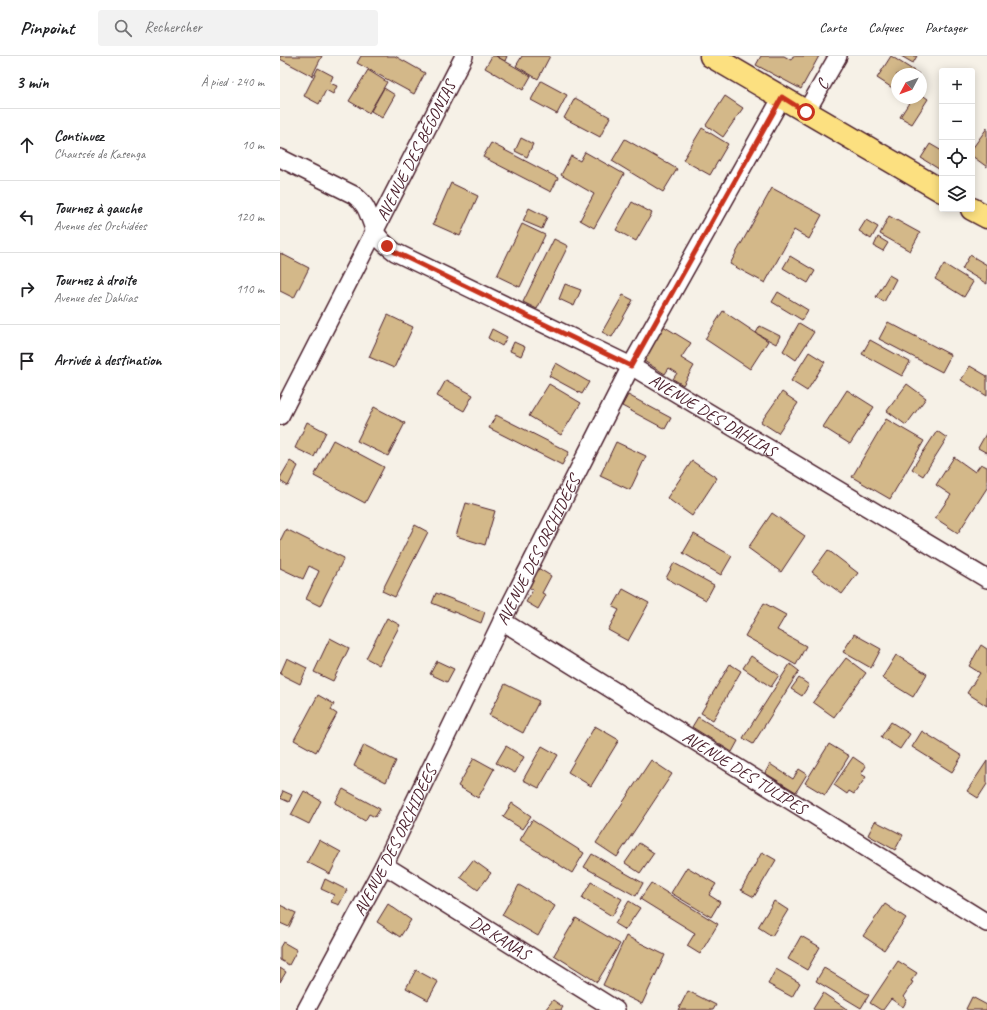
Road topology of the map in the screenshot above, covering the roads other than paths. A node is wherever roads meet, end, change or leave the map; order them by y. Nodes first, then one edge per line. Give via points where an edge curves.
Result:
1 (464, 56) edge
2 (711, 56) edge
3 (838, 56) edge
4 (782, 97) junction
5 (806, 112) junction
6 (280, 158) edge
7 (939, 189) edge
8 (975, 210) edge
9 (987, 217) edge
10 (375, 231) junction
11 (631, 366) junction
12 (280, 416) edge
13 (987, 579) edge
14 (502, 621) junction
15 (384, 865) junction
16 (987, 924) edge
17 (306, 1010) edge
18 (616, 1010) edge

1 - 10 street, AVENUE DES BÉGONIAS
2 - 4 main road
3 - 5 street, C
4 - 5 main road
4 - 11 street, AVENUE DES ORCHIDÉES
5 - 7 main road
6 - 10 street, AVENUE DES DAHLIAS via 361,200
8 - 9 main road
10 - 11 street, AVENUE DES DAHLIAS via 395,252
10 - 12 street, AVENUE DES BÉGONIAS
11 - 13 street, AVENUE DES DAHLIAS
11 - 14 street, AVENUE DES ORCHIDÉES
14 - 15 street, AVENUE DES ORCHIDÉES
14 - 16 street, AVENUE DES TULIPES
15 - 17 street, AVENUE DES ORCHIDÉES
15 - 18 street, DR KANAS

